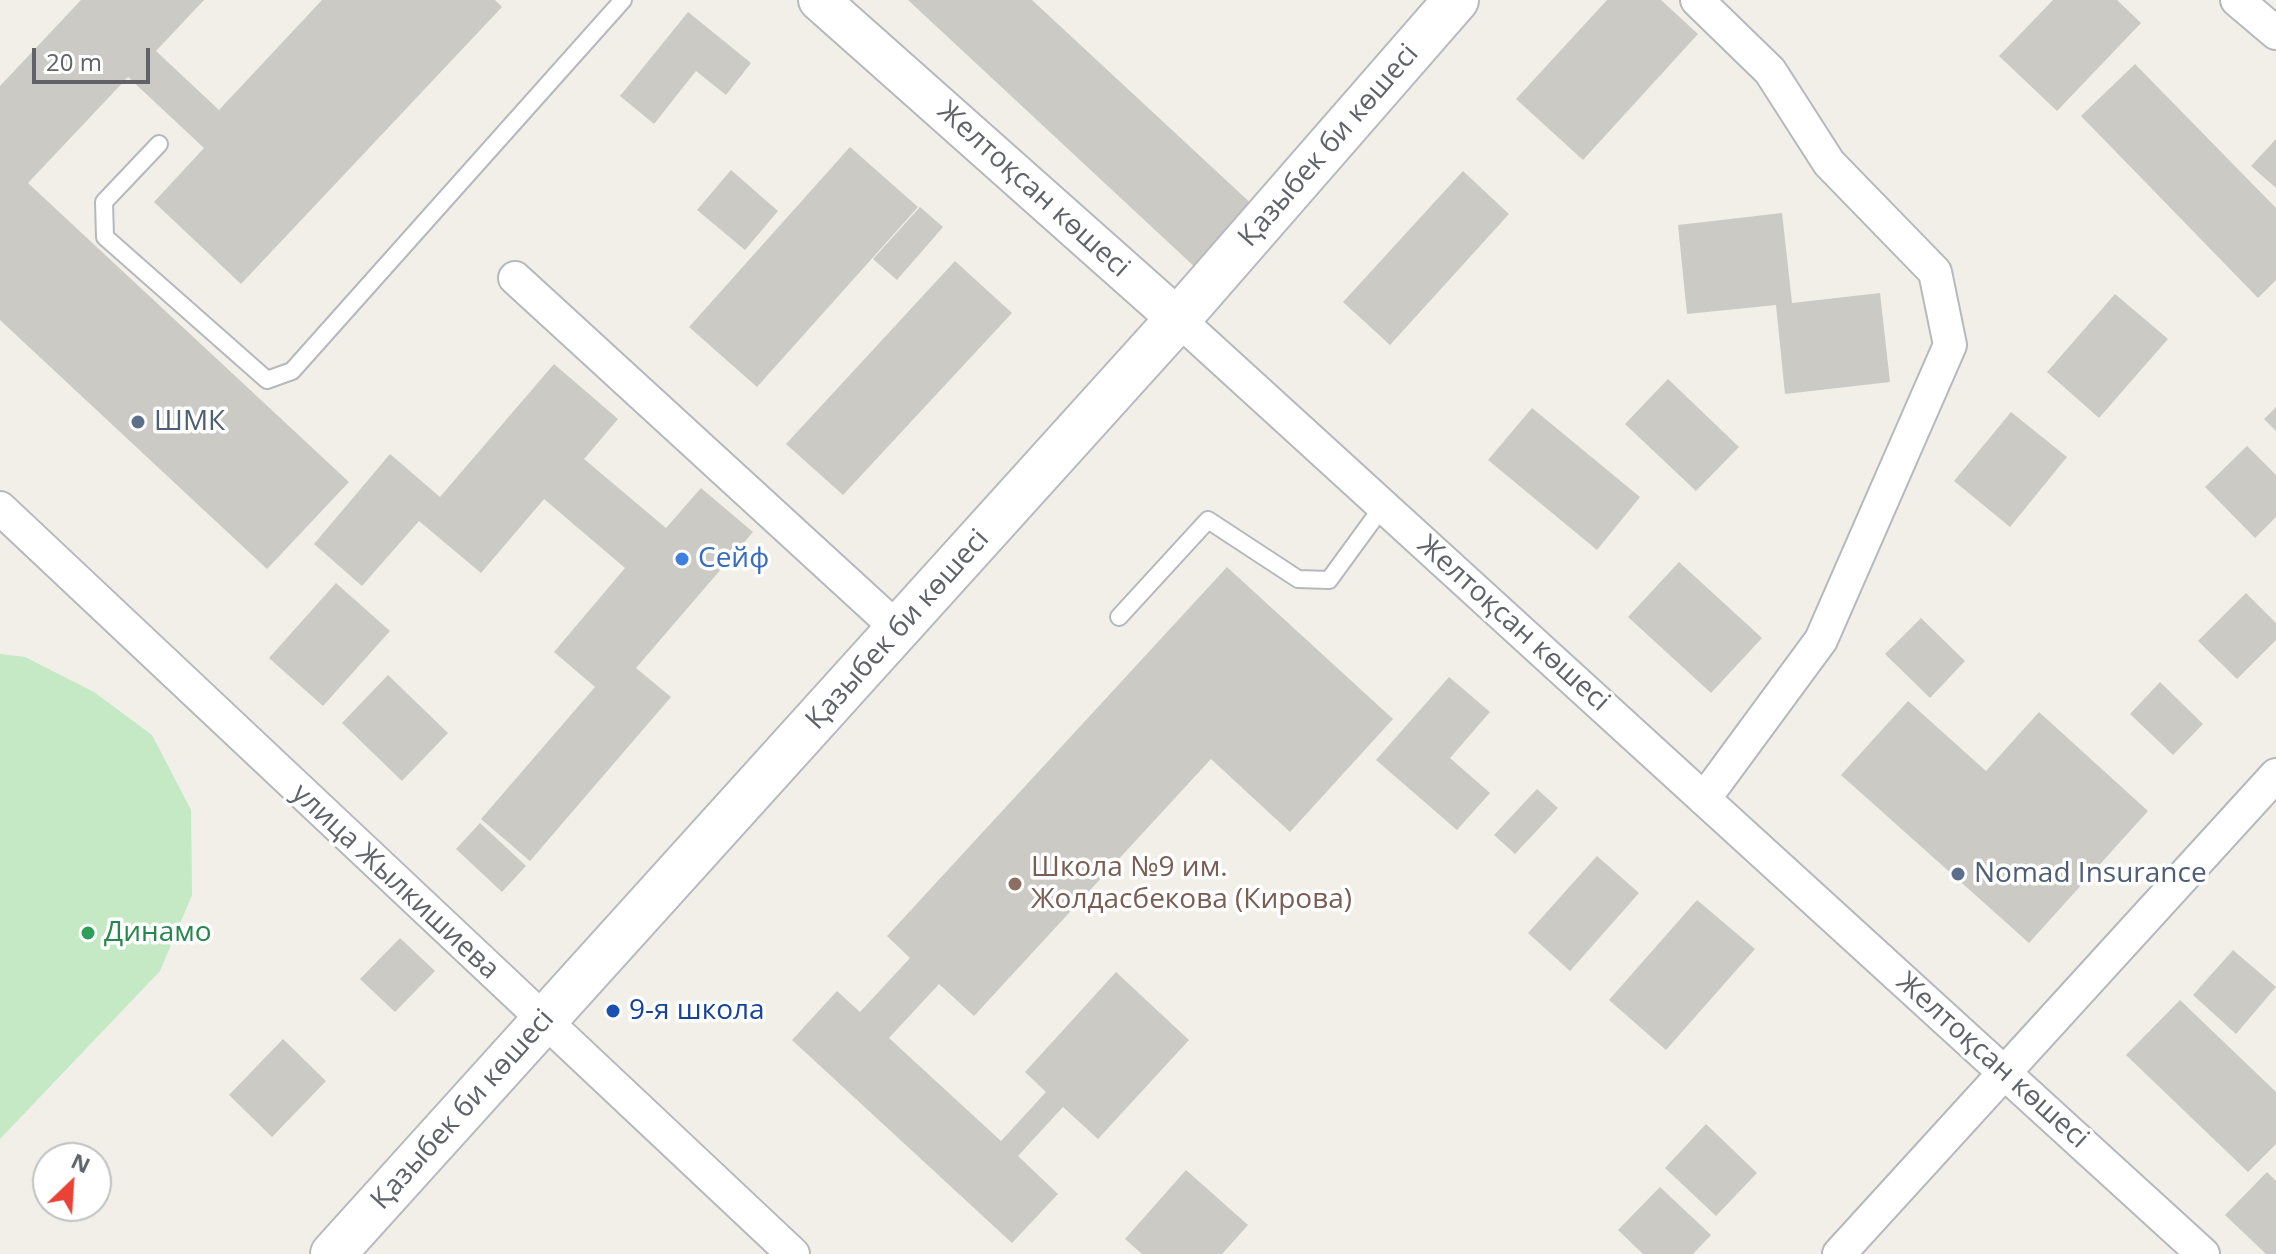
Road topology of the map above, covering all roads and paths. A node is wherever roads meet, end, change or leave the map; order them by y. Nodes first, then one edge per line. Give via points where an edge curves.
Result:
1 (623, 0) edge
2 (819, 0) edge
3 (1456, 0) edge
4 (1697, 0) edge
5 (2237, 0) edge
6 (2276, 33) edge
7 (159, 144) dead end
8 (515, 278) dead end
9 (1178, 319) junction
10 (1383, 506) junction
11 (0, 508) edge
12 (1119, 617) dead end
13 (899, 630) junction
14 (2276, 775) edge
15 (1704, 799) junction
16 (543, 1022) junction
17 (2005, 1073) junction
18 (333, 1254) edge
19 (793, 1254) edge
20 (1839, 1254) edge
21 (2203, 1254) edge

1 - 7 lane via 292,371 267,380 105,237 104,202
2 - 9 street, Желтоқсан көшесі
3 - 9 main road, Қазыбек би көшесі
4 - 15 street via 1770,71 1829,163 1935,272 1950,345 1821,640
5 - 6 street
8 - 13 street
9 - 10 street, Желтоқсан көшесі
9 - 13 main road, Қазыбек би көшесі
10 - 12 lane via 1329,580 1298,579 1208,520
10 - 15 street, Желтоқсан көшесі
11 - 16 street, улица Жылкишиева
13 - 16 main road, Қазыбек би көшесі
14 - 17 street
15 - 17 street, Желтоқсан көшесі
16 - 18 main road, Қазыбек би көшесі
16 - 19 street, улица Жылкишиева
17 - 20 street
17 - 21 street, Желтоқсан көшесі

